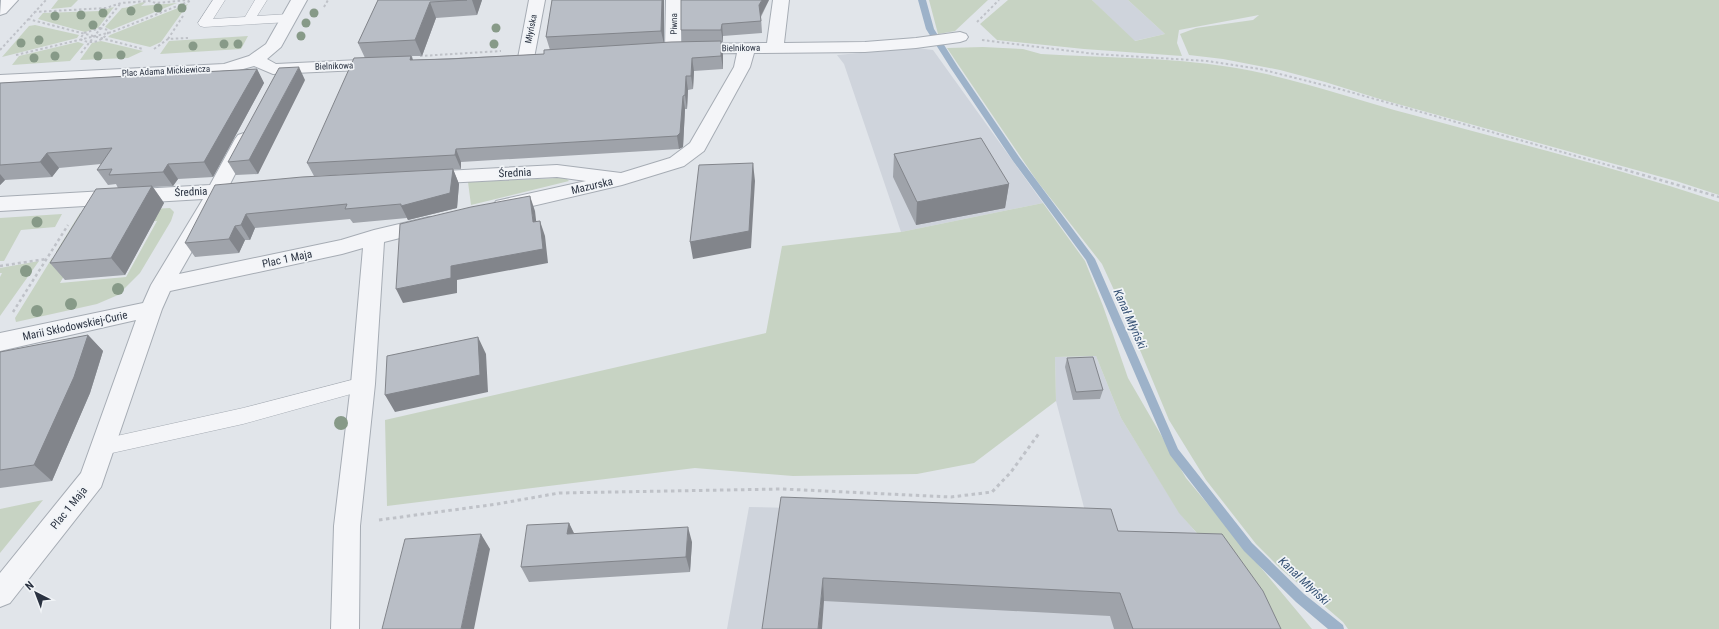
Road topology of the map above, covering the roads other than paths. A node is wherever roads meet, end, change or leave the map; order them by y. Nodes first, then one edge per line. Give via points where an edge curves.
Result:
1 (10, 0) edge
2 (219, 0) edge
3 (261, 0) edge
4 (299, 0) edge
5 (537, 0) edge
6 (674, 0) edge
7 (780, 0) edge
8 (0, 10) edge
9 (289, 18) junction
10 (249, 20) junction
11 (960, 37) road end
12 (747, 48) junction
13 (775, 48) junction
14 (667, 49) joint
15 (519, 56) edge
16 (254, 60) junction
17 (393, 63) edge
18 (283, 68) junction
19 (0, 80) edge
20 (275, 84) edge
21 (253, 124) edge
22 (406, 179) edge
23 (622, 179) junction
24 (258, 188) edge
25 (216, 191) junction
26 (0, 204) edge
27 (490, 209) edge
28 (443, 220) edge
29 (374, 237) junction
30 (162, 285) junction
31 (151, 309) junction
32 (0, 342) edge
33 (363, 384) junction
34 (103, 447) junction
35 (0, 594) edge
36 (345, 629) edge

1 - 8 street
2 - 10 lane via 204,23
3 - 10 lane
4 - 9 street, Plac Adama Mickiewicza
5 - 15 street, Młyńska
6 - 14 street, Piwna
7 - 13 street
9 - 10 lane
9 - 16 street, Plac Adama Mickiewicza via 273,48
11 - 13 street, Bielnikowa via 916,43
12 - 13 street, Bielnikowa
12 - 14 street, Bielnikowa
12 - 23 street, Mazurska via 742,67 697,147 677,162
16 - 18 street, Bielnikowa via 273,69
16 - 19 street, Plac Adama Mickiewicza via 225,68
17 - 18 street, Bielnikowa
18 - 20 street
21 - 25 street
22 - 23 street, Średnia via 558,171
23 - 27 street, Mazurska
24 - 25 street, Średnia
25 - 26 street, Średnia
25 - 30 street
28 - 29 street
29 - 30 street, Plac 1 Maja via 342,247
29 - 33 street
30 - 31 street, Plac 1 Maja
31 - 32 street, Marii Skłodowskiej-Curie
31 - 34 street, Plac 1 Maja
33 - 34 lane via 243,416
33 - 36 street via 347,526
34 - 35 street, Plac 1 Maja via 92,479

